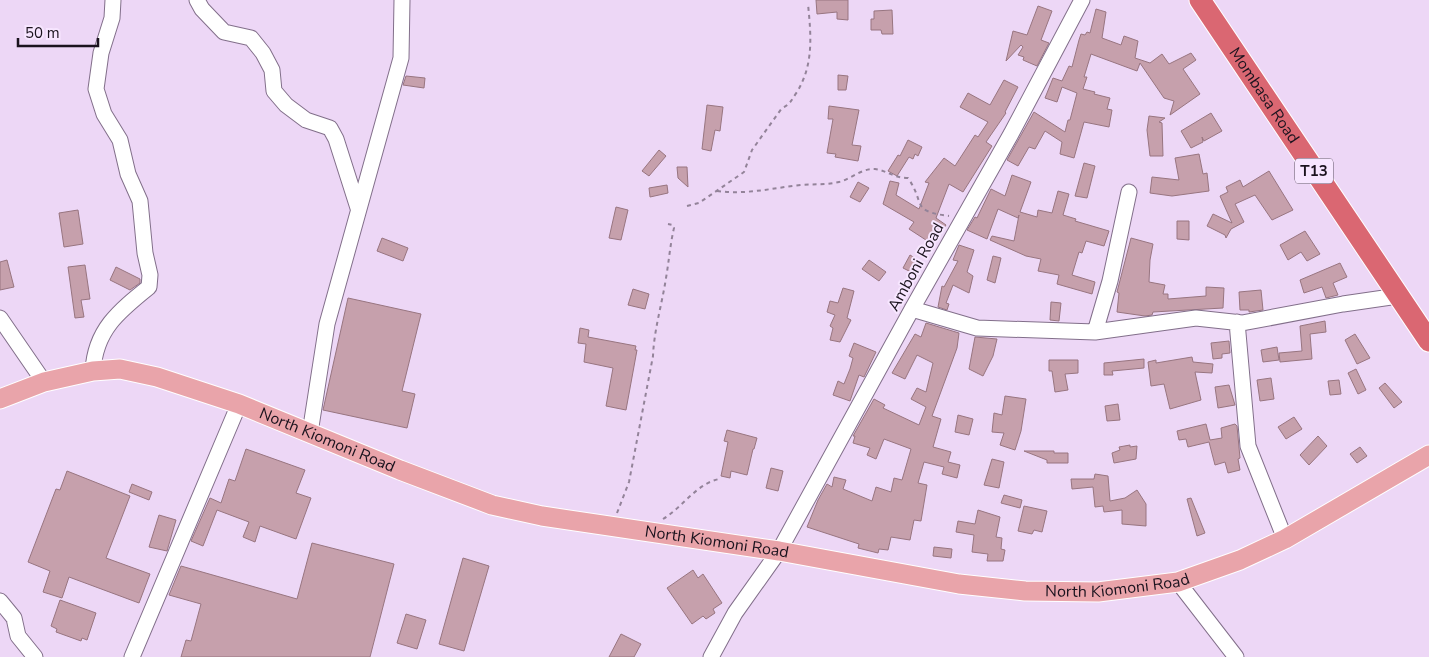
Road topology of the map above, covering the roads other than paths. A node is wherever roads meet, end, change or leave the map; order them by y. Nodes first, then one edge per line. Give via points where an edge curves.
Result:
1 (113, 0) edge
2 (197, 0) edge
3 (402, 0) edge
4 (1082, 0) edge
5 (1200, 0) edge
6 (1129, 192) dead end
7 (358, 208) junction
8 (1398, 296) junction
9 (912, 308) junction
10 (0, 318) edge
11 (1237, 322) junction
12 (1095, 332) junction
13 (1429, 341) edge
14 (93, 371) junction
15 (44, 382) junction
16 (0, 399) edge
17 (239, 404) junction
18 (310, 433) junction
19 (1429, 454) edge
20 (1285, 539) junction
21 (779, 551) junction
22 (1178, 582) junction
23 (0, 601) edge
24 (35, 657) edge
25 (132, 657) edge
26 (711, 657) edge
27 (1236, 657) edge

1 - 14 street via 96,89 104,114 120,140 128,174 140,201 150,275 149,286 117,312 104,332 94,356
2 - 7 street via 202,10 224,32 251,38 272,70 274,91 286,105 306,120 330,128
3 - 7 street via 401,58
4 - 9 street, Amboni Road via 1011,134
5 - 8 highway, Mombasa Road / T13
6 - 12 street via 1110,281
7 - 18 street via 327,324
8 - 11 street
8 - 13 highway, Mombasa Road / T13
9 - 12 street via 977,328
9 - 21 street, Amboni Road
10 - 15 street
11 - 12 street via 1196,318
11 - 20 street via 1248,446
14 - 15 main road, North Kiomoni Road
14 - 17 main road, North Kiomoni Road via 120,370 157,376
15 - 16 main road, North Kiomoni Road
17 - 18 main road, North Kiomoni Road
17 - 25 street
18 - 21 main road, North Kiomoni Road via 492,505 612,528
19 - 20 main road, North Kiomoni Road
20 - 22 main road, North Kiomoni Road via 1240,560
21 - 22 main road, North Kiomoni Road via 959,584 1025,591 1098,592
21 - 26 street, Amboni Road via 735,613
22 - 27 street
23 - 24 street via 14,618 18,636

